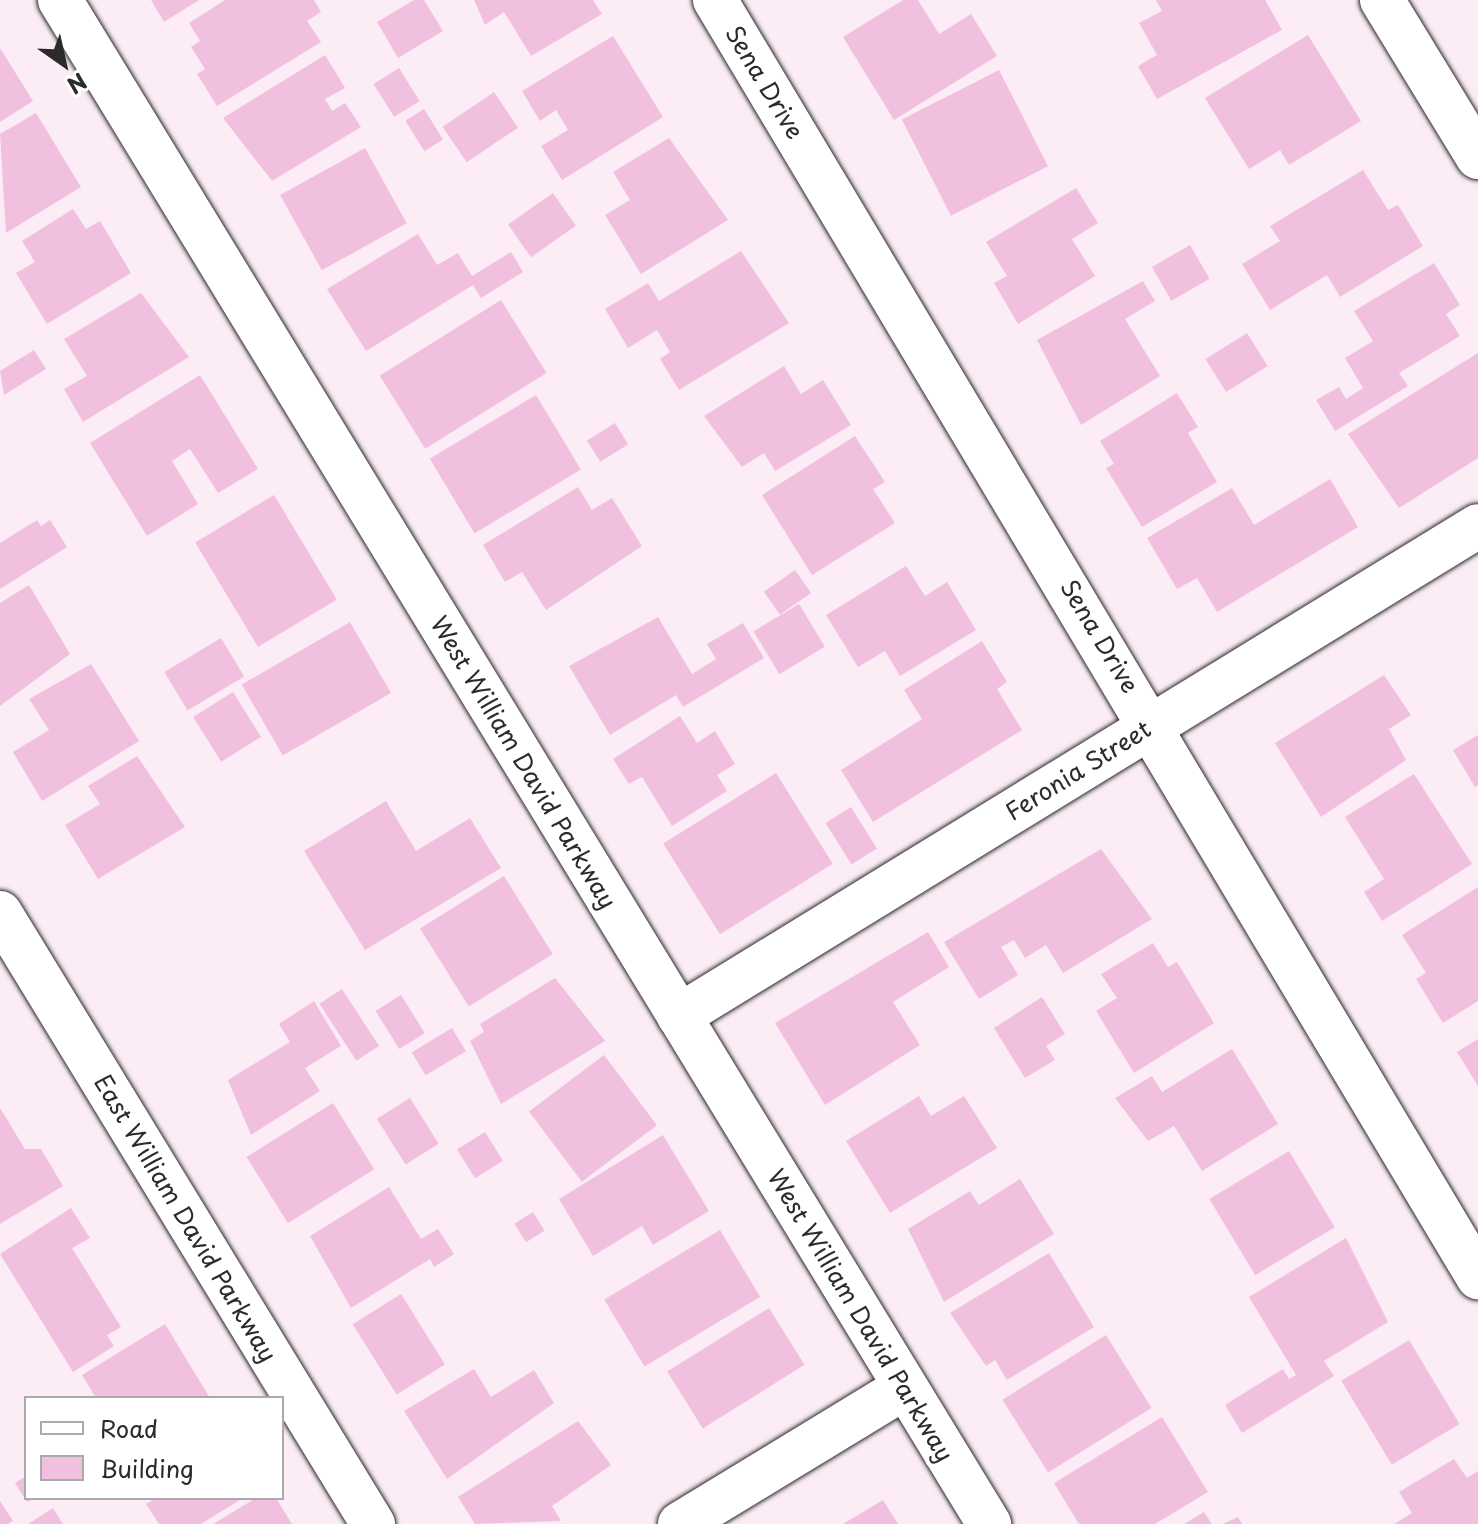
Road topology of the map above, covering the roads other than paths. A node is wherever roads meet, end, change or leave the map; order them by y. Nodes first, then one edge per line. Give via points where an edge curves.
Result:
1 (60, 0) edge
2 (715, 0) edge
3 (1382, 0) edge
4 (1478, 157) edge
5 (1478, 526) edge
6 (1153, 723) junction
7 (0, 913) edge
8 (679, 1016) junction
9 (1478, 1277) edge
10 (905, 1387) junction
11 (373, 1524) edge
12 (680, 1524) edge
13 (989, 1524) edge

1 - 8 street, West William David Parkway
2 - 6 street, Sena Drive
3 - 4 street
5 - 6 street, Feronia Street
6 - 8 street, Feronia Street
6 - 9 street, Sena Drive
7 - 11 street, East William David Parkway
8 - 10 street, West William David Parkway
10 - 12 street
10 - 13 street, West William David Parkway

